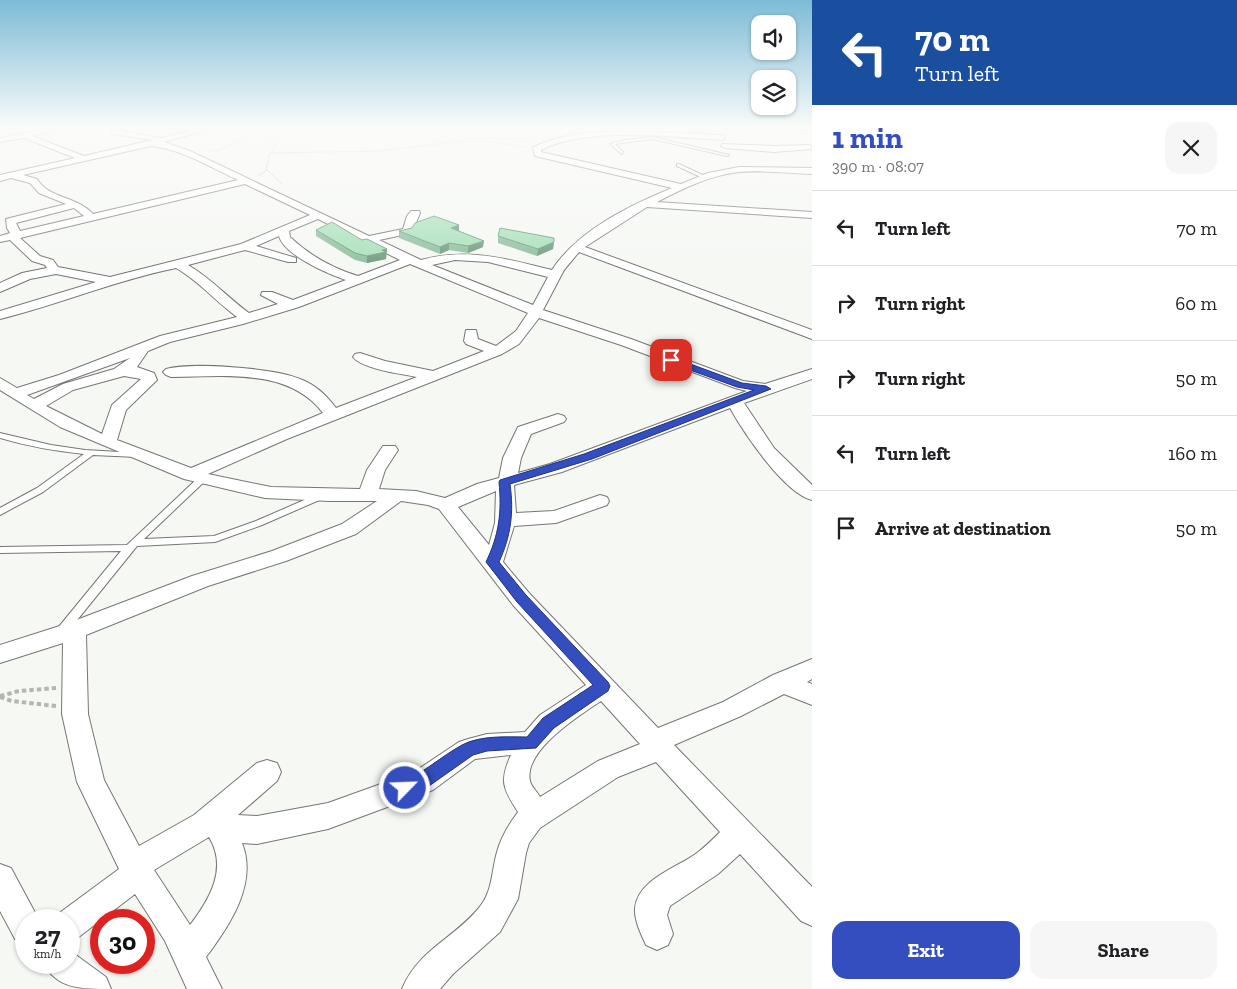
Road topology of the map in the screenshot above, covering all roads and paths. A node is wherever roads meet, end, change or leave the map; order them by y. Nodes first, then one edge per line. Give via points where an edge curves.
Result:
1 (12, 175) joint
2 (48, 175) edge
3 (233, 175) edge
4 (257, 175) edge
5 (631, 175) edge
6 (701, 175) edge
7 (708, 175) edge
8 (705, 177) junction
9 (0, 178) edge
10 (245, 181) junction
11 (35, 182) junction
12 (682, 187) junction
13 (77, 204) junction
14 (648, 205) junction
15 (415, 213) dead end
16 (319, 214) junction
17 (812, 215) edge
18 (90, 218) junction
19 (284, 230) junction
20 (10, 237) edge
21 (369, 239) junction
22 (244, 246) junction
23 (577, 248) junction
24 (292, 260) dead end
25 (415, 262) junction
26 (178, 264) junction
27 (54, 270) junction
28 (555, 274) junction
29 (359, 280) junction
30 (112, 281) junction
31 (0, 288) edge
32 (267, 295) dead end
33 (294, 304) junction
34 (534, 311) junction
35 (0, 315) edge
36 (247, 318) junction
37 (471, 333) dead end
38 (812, 335) edge
39 (142, 348) junction
40 (498, 351) junction
41 (360, 357) dead end
42 (120, 371) junction
43 (171, 372) dead end
44 (812, 374) edge
45 (437, 376) junction
46 (0, 383) edge
47 (766, 389) junction
48 (14, 394) junction
49 (735, 402) junction
50 (34, 406) junction
51 (333, 416) junction
52 (558, 419) dead end
53 (0, 435) edge
54 (100, 448) junction
55 (389, 450) dead end
56 (197, 477) junction
57 (506, 482) junction
58 (812, 494) edge
59 (321, 496) junction
60 (367, 496) junction
61 (396, 496) junction
62 (600, 501) dead end
63 (446, 505) junction
64 (0, 512) edge
65 (505, 520) junction
66 (132, 546) junction
67 (0, 550) edge
68 (492, 562) junction
69 (66, 633) junction
70 (0, 654) edge
71 (812, 668) edge
72 (782, 682) junction
73 (603, 686) junction
74 (812, 695) edge
75 (0, 697) edge
76 (75, 698) junction
77 (531, 743) junction
78 (658, 745) junction
79 (267, 772) dead end
80 (536, 814) junction
81 (217, 821) junction
82 (741, 833) junction
83 (135, 869) junction
84 (0, 878) edge
85 (16, 909) edge
86 (812, 910) edge
87 (80, 916) edge
88 (657, 934) dead end
89 (188, 954) junction
90 (75, 974) edge
91 (94, 989) edge
92 (205, 989) edge
93 (419, 989) edge

1 - 9 street
1 - 11 street
2 - 11 street
3 - 10 street
4 - 10 path
5 - 12 street
6 - 8 lane
7 - 8 street
8 - 12 street
10 - 16 street
10 - 18 street
11 - 13 street via 43,192
12 - 14 street
13 - 18 street
13 - 20 street via 10,220
14 - 17 street
14 - 23 street via 611,223
15 - 21 street via 408,232
16 - 19 street
16 - 21 street
18 - 20 street
19 - 22 street
19 - 29 street via 284,238 319,265
20 - 27 street via 36,258 49,262
21 - 25 street
22 - 24 street
22 - 26 street
23 - 28 street
23 - 38 street
25 - 28 street via 452,255 466,256 489,258
25 - 29 street
25 - 34 street
26 - 30 street
26 - 36 street via 200,277 222,300
27 - 30 street
27 - 31 street via 26,276
28 - 34 street
29 - 33 street
30 - 35 street
32 - 33 street
33 - 36 street
34 - 40 street via 514,341
34 - 47 street via 740,385
36 - 39 street
37 - 40 street via 471,341
39 - 42 street via 137,360
39 - 48 street
40 - 45 street
41 - 45 street via 380,365
42 - 50 street via 66,387
42 - 54 street via 145,374 149,380 118,408
43 - 51 street via 282,379 307,388
44 - 47 street
45 - 51 street
46 - 48 street
47 - 49 street
48 - 50 street
49 - 57 street via 556,468
49 - 58 street via 746,423
50 - 54 street via 75,429
51 - 56 street via 281,435
52 - 57 street via 524,431
53 - 54 lane via 26,444 65,451
54 - 56 street via 140,456
54 - 64 lane via 40,490
55 - 60 street via 376,470
56 - 59 street via 264,492
56 - 66 lane
57 - 63 street
57 - 65 street via 508,509
59 - 60 street
59 - 66 lane via 259,524 215,539
60 - 61 street
61 - 63 street via 436,500
61 - 69 street via 349,529
62 - 65 street via 556,516
63 - 68 street
65 - 68 street via 499,548
66 - 67 lane
66 - 69 lane via 91,593
68 - 73 street via 521,599
69 - 70 street
69 - 76 street
71 - 72 street
72 - 74 street
72 - 78 street
73 - 77 street via 549,723
73 - 78 street
75 - 76 path via 28,704
75 - 76 path via 19,691
76 - 83 street via 91,782
77 - 80 street via 516,773 518,788
77 - 81 street via 487,745 468,750 423,781 328,816 257,830
78 - 80 street via 608,769
78 - 82 street
79 - 81 street
80 - 93 street via 518,835 511,853 503,899 489,921 441,962
81 - 83 street via 171,845
81 - 89 street via 232,858 233,875 209,927
82 - 86 street
82 - 88 street via 707,864 659,895 651,906
83 - 87 street
83 - 89 street via 176,930
84 - 85 street
89 - 92 street
90 - 91 street

